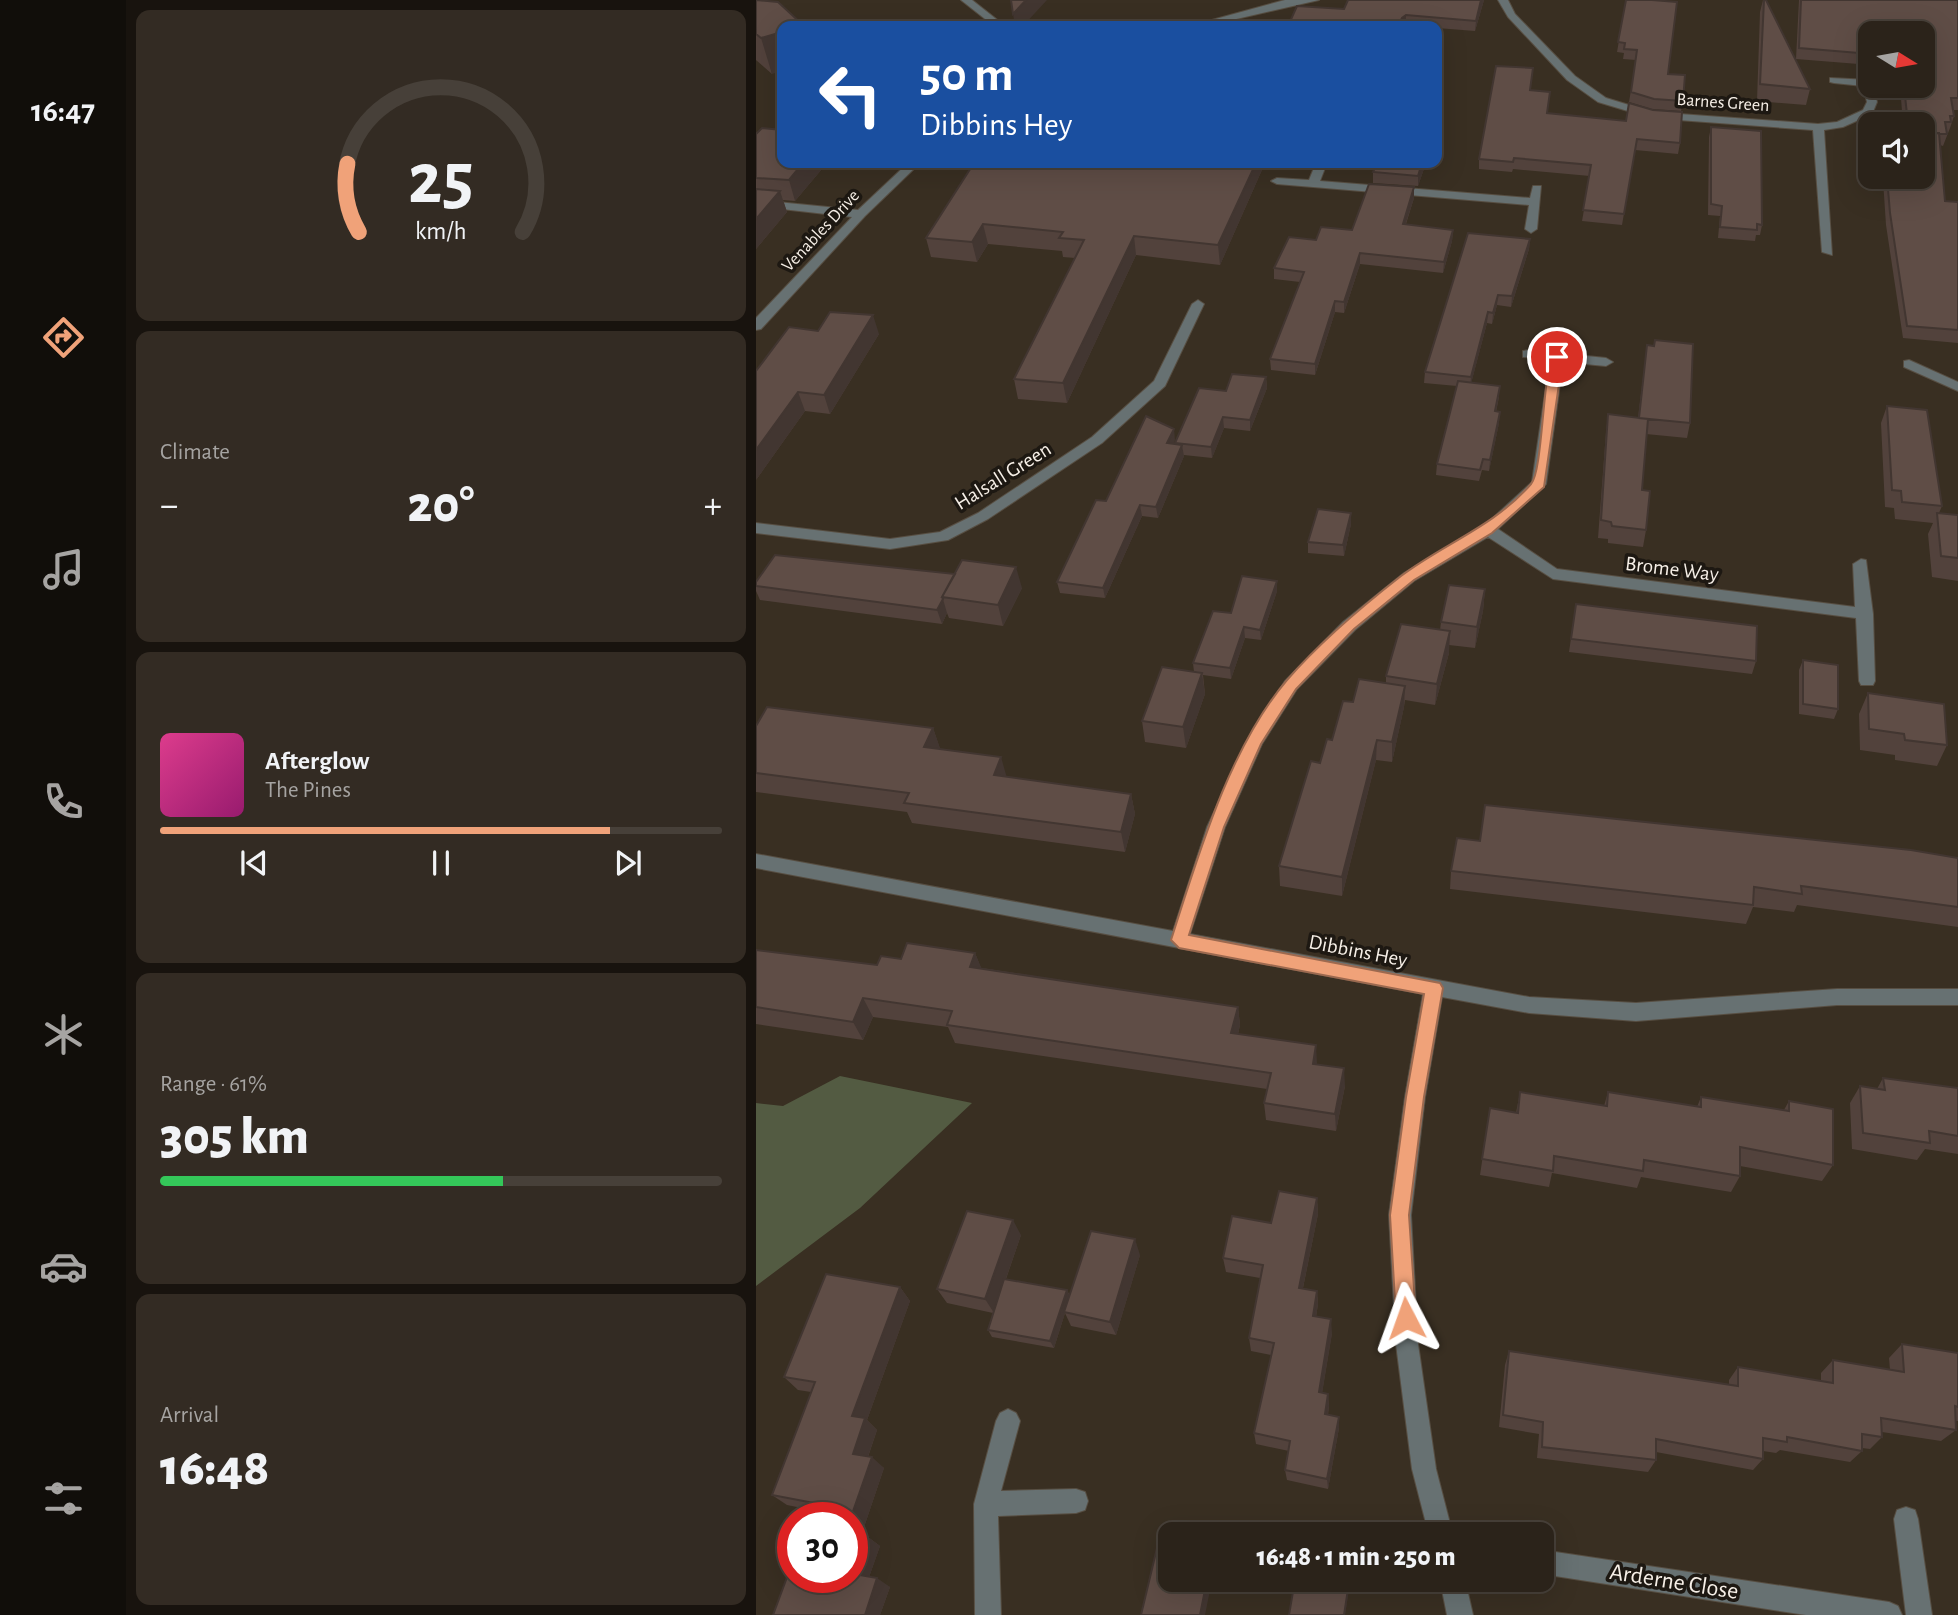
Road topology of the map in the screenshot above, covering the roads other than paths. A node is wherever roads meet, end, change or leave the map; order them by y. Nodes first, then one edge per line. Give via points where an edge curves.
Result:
1 (966, 0) edge
2 (1314, 0) edge
3 (1503, 0) edge
4 (993, 21) edge
5 (1224, 21) edge
6 (1834, 80) dead end
7 (1858, 82) edge
8 (1871, 98) edge
9 (1818, 127) junction
10 (909, 168) edge
11 (1319, 168) edge
12 (1277, 181) dead end
13 (1313, 184) junction
14 (1536, 188) dead end
15 (1534, 202) junction
16 (756, 203) edge
17 (860, 214) junction
18 (1531, 229) dead end
19 (1828, 252) dead end
20 (1198, 304) dead end
21 (756, 326) edge
22 (1528, 354) dead end
23 (1557, 357) junction
24 (1606, 362) dead end
25 (1909, 364) dead end
26 (1958, 387) edge
27 (756, 528) edge
28 (1488, 530) junction
29 (1861, 564) dead end
30 (1865, 614) junction
31 (1867, 681) dead end
32 (756, 861) edge
33 (1179, 940) junction
34 (1434, 988) junction
35 (1958, 997) edge
36 (1008, 1421) dead end
37 (1076, 1502) dead end
38 (986, 1504) junction
39 (1906, 1518) dead end
40 (1438, 1522) edge
41 (1554, 1564) edge
42 (1455, 1592) edge
43 (988, 1615) edge
44 (1460, 1615) edge
45 (1889, 1615) edge
46 (1919, 1615) edge

1 - 4 street
2 - 5 street via 1285,3
3 - 9 street, Barnes Green via 1511,15 1571,78 1602,100 1651,115
6 - 7 street, Barnes Green
8 - 9 street, Barnes Green via 1868,112 1839,125
9 - 19 street
10 - 17 street, Venables Drive
11 - 13 street
12 - 13 street
13 - 15 street
14 - 15 street
15 - 18 street
16 - 17 street
17 - 21 street, Venables Drive
20 - 27 street, Halsall Green via 1160,383 1097,440 983,516 943,536 890,544
22 - 23 street
23 - 24 street
23 - 28 street via 1539,484
25 - 26 street
28 - 30 street, Brome Way via 1553,574
28 - 33 street via 1409,577 1349,625 1291,685 1255,742 1216,827
29 - 30 street
30 - 31 street
32 - 33 street, Dibbins Hey
33 - 34 street, Dibbins Hey
34 - 35 street, Dibbins Hey via 1529,1005 1636,1013 1837,998
34 - 40 street via 1399,1215 1407,1343 1424,1469
36 - 38 street
37 - 38 street
38 - 43 street
39 - 46 street
41 - 45 street, Arderne Close
42 - 44 street

